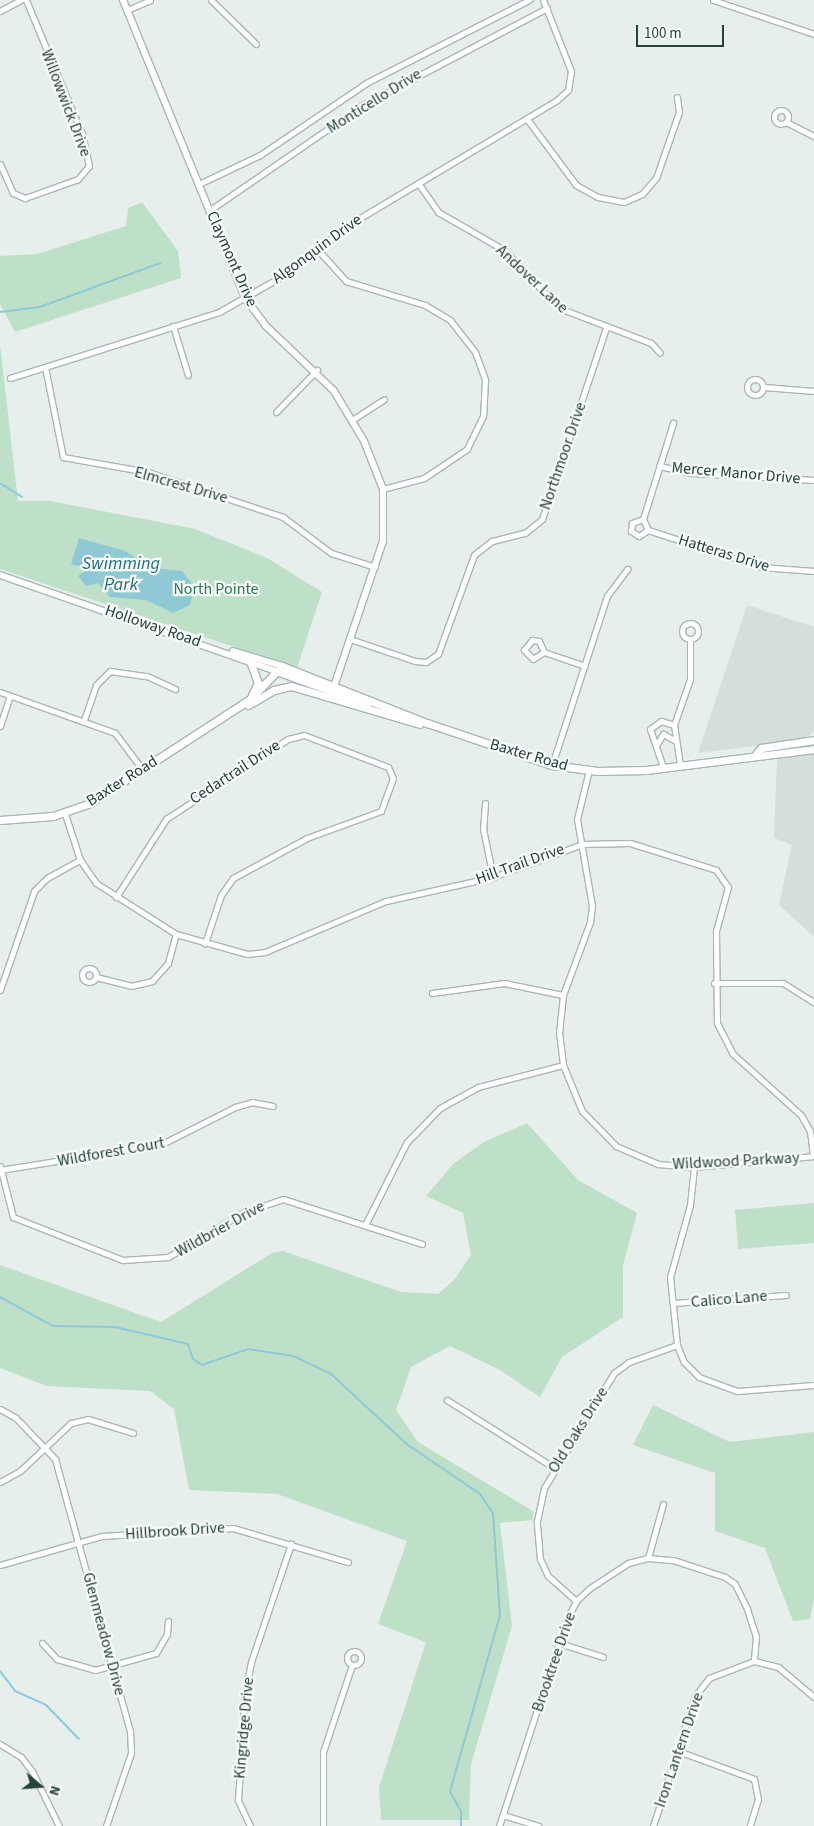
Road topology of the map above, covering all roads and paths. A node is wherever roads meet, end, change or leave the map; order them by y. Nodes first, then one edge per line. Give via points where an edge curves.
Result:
1 (22, 0) edge
2 (26, 0) edge
3 (123, 0) edge
4 (150, 0) edge
5 (212, 0) edge
6 (529, 0) edge
7 (544, 0) edge
8 (713, 0) edge
9 (547, 8) junction
10 (127, 10) junction
11 (0, 11) edge
12 (814, 34) edge
13 (256, 44) dead end
14 (677, 98) dead end
15 (527, 119) junction
16 (786, 122) dead end
17 (814, 136) edge
18 (0, 164) edge
19 (418, 183) junction
20 (199, 184) junction
21 (210, 210) junction
22 (318, 250) junction
23 (245, 298) junction
24 (173, 326) junction
25 (606, 328) junction
26 (660, 353) dead end
27 (45, 367) junction
28 (317, 370) junction
29 (188, 375) dead end
30 (10, 378) dead end
31 (764, 387) dead end
32 (814, 391) edge
33 (384, 399) dead end
34 (276, 412) dead end
35 (352, 420) junction
36 (673, 423) dead end
37 (659, 466) junction
38 (814, 480) edge
39 (383, 489) junction
40 (643, 519) junction
41 (648, 530) junction
42 (375, 567) junction
43 (627, 569) dead end
44 (814, 571) edge
45 (0, 575) edge
46 (350, 639) junction
47 (690, 639) dead end
48 (222, 649) junction
49 (544, 652) dead end
50 (250, 661) junction
51 (585, 666) junction
52 (280, 669) junction
53 (334, 688) junction
54 (176, 689) dead end
55 (0, 692) edge
56 (10, 696) junction
57 (250, 699) junction
58 (84, 720) junction
59 (214, 722) junction
60 (427, 723) junction
61 (674, 725) junction
62 (0, 726) edge
63 (812, 739) edge
64 (674, 740) junction
65 (658, 746) junction
66 (814, 749) edge
67 (756, 754) junction
68 (552, 765) junction
69 (680, 765) junction
70 (663, 767) junction
71 (142, 769) junction
72 (589, 770) junction
73 (485, 803) dead end
74 (65, 814) junction
75 (0, 820) edge
76 (582, 844) junction
77 (80, 860) junction
78 (493, 877) junction
79 (116, 897) junction
80 (176, 934) junction
81 (205, 942) junction
82 (96, 977) dead end
83 (714, 983) junction
84 (0, 990) edge
85 (432, 993) dead end
86 (563, 994) junction
87 (814, 1002) edge
88 (563, 1065) junction
89 (273, 1106) dead end
90 (813, 1156) edge
91 (0, 1166) edge
92 (694, 1167) junction
93 (0, 1170) edge
94 (365, 1225) junction
95 (422, 1244) dead end
96 (786, 1294) dead end
97 (673, 1304) junction
98 (677, 1345) junction
99 (814, 1385) edge
100 (446, 1400) dead end
101 (0, 1409) edge
102 (133, 1433) dead end
103 (43, 1446) junction
104 (553, 1467) junction
105 (0, 1482) edge
106 (663, 1504) dead end
107 (79, 1542) junction
108 (292, 1544) junction
109 (648, 1558) junction
110 (348, 1562) dead end
111 (0, 1565) edge
112 (576, 1601) junction
113 (168, 1621) dead end
114 (42, 1643) dead end
115 (559, 1643) junction
116 (603, 1657) dead end
117 (754, 1661) junction
118 (352, 1665) dead end
119 (113, 1666) junction
120 (814, 1697) edge
121 (0, 1744) edge
122 (678, 1751) junction
123 (503, 1815) junction
124 (59, 1826) edge
125 (106, 1826) edge
126 (250, 1826) edge
127 (323, 1826) edge
128 (499, 1826) edge
129 (538, 1826) edge
130 (653, 1826) edge
131 (750, 1826) edge

1 - 11 street
2 - 18 street, Willowwick Drive via 90,159 84,175 32,197 19,196
3 - 10 street, Claymont Drive
4 - 10 street
5 - 13 street
6 - 20 street, Monticello Drive via 368,82 260,155
7 - 9 street
8 - 12 street
9 - 15 street, Algonquin Drive via 568,59 570,83 564,95
9 - 21 street, Monticello Drive via 363,105
10 - 20 street, Claymont Drive
14 - 15 street via 679,112 656,178 642,194 624,202 598,197 576,186
15 - 19 street, Algonquin Drive
16 - 17 street
19 - 22 street, Algonquin Drive via 354,221
19 - 25 street, Andover Lane via 438,212 504,250 559,308
20 - 21 street, Claymont Drive
21 - 23 street, Claymont Drive
22 - 23 street, Algonquin Drive
22 - 39 street via 346,281 425,305 450,320 471,346 485,380 483,416 467,448 424,478
23 - 24 street, Algonquin Drive
23 - 28 street, Claymont Drive via 265,325
24 - 27 street, Algonquin Drive
24 - 29 street
25 - 26 street, Andover Lane via 651,343
25 - 46 street, Northmoor Drive via 542,519 525,533 492,541 474,555 438,654 426,662 415,661
27 - 30 street, Algonquin Drive
27 - 42 street, Elmcrest Drive via 63,457 148,472 283,517 331,553
28 - 34 street
28 - 35 street, Claymont Drive
31 - 32 street
33 - 35 street
35 - 39 street, Claymont Drive
36 - 37 street
37 - 38 street, Mercer Manor Drive via 693,473
37 - 40 street
39 - 42 street, Claymont Drive via 386,519
40 - 41 street
40 - 41 street, Hatteras Drive via 632,523 631,531 639,536
41 - 44 street, Hatteras Drive via 761,568
42 - 46 street, Claymont Drive
43 - 51 street via 607,596
45 - 48 street, Holloway Road
46 - 53 street, Claymont Drive
47 - 61 street via 690,679
48 - 50 street, Holloway Road
48 - 52 street, Holloway Road
49 - 51 street
50 - 52 street, Holloway Road
50 - 57 main road via 258,683
51 - 68 street
52 - 53 main road, Baxter Road
52 - 57 main road, Baxter Road
53 - 60 main road, Baxter Road
54 - 58 street via 147,676 110,671 96,685
55 - 56 street
56 - 58 street
56 - 62 street
57 - 59 main road, Baxter Road
58 - 71 street via 115,733
59 - 60 main road via 274,690 290,686
59 - 71 main road, Baxter Road
60 - 68 main road, Baxter Road
61 - 64 street
61 - 65 street via 661,720 651,726
63 - 67 main road, Baxter Road via 761,748
64 - 65 street via 663,734
64 - 69 street
65 - 70 street
66 - 67 main road, Baxter Road
67 - 69 main road, Baxter Road
68 - 72 main road, Baxter Road
69 - 70 main road, Baxter Road
70 - 72 main road, Baxter Road
71 - 74 main road, Baxter Road
72 - 76 street, Wildwood Parkway via 578,804
73 - 78 street via 482,829
74 - 75 main road, Baxter Road
74 - 77 street, Hill Trail Drive
76 - 78 street, Hill Trail Drive
76 - 83 street, Hill Trail Drive via 647,847 722,874 728,887 716,931
76 - 86 street, Wildwood Parkway via 590,922
77 - 79 street, Hill Trail Drive via 96,883
77 - 84 street via 47,878 34,891
78 - 81 street, Hill Trail Drive via 386,901 256,954
79 - 80 street, Hill Trail Drive
79 - 81 street, Cedartrail Drive via 166,819 288,739 304,735 381,762 392,773 390,794 373,817 307,838 233,878 221,895
80 - 81 street, Hill Trail Drive
80 - 82 street via 168,963 152,981 131,986
83 - 87 street via 783,983
83 - 90 street, Hill Trail Drive via 717,1023 725,1044 800,1115 810,1131
85 - 86 street via 504,983
86 - 88 street, Wildwood Parkway
88 - 92 street, Wildwood Parkway via 582,1111 603,1136 644,1160
88 - 94 street via 478,1087 440,1108 407,1142
89 - 93 street, Wildforest Court via 252,1102 235,1107 162,1144
90 - 92 street, Wildwood Parkway
91 - 93 street, Wildbrier Drive
92 - 97 street via 690,1205 671,1261
93 - 94 street, Wildbrier Drive via 13,1217 122,1260 168,1258 266,1202 295,1201
94 - 95 street, Wildbrier Drive
96 - 97 street, Calico Lane
97 - 98 street
98 - 99 street via 684,1362 699,1377 719,1386 758,1391
98 - 104 street, Old Oaks Drive via 628,1362 614,1373
100 - 104 street
101 - 103 street, Glenmeadow Drive via 16,1418
102 - 103 street via 88,1419 65,1426
103 - 105 street via 20,1471
103 - 107 street, Glenmeadow Drive via 55,1459
104 - 112 street, Old Oaks Drive via 537,1521 538,1552 548,1576
106 - 109 street
107 - 108 street, Hillbrook Drive via 102,1536 233,1528
107 - 111 street, Hillbrook Drive
107 - 119 street, Glenmeadow Drive
108 - 110 street, Hillbrook Drive
108 - 126 street, Kingridge Drive via 247,1679 238,1800
109 - 112 street, Brooktree Drive via 628,1563
109 - 117 street, Brooktree Drive via 672,1560 735,1584 756,1636
112 - 115 street, Brooktree Drive
113 - 119 street via 167,1634 156,1653
114 - 119 street via 57,1659 84,1669
115 - 116 street
115 - 123 street, Brooktree Drive
117 - 120 street via 778,1667
117 - 122 street, Iron Lantern Drive via 719,1671 702,1685
118 - 127 street via 323,1752
119 - 125 street, Glenmeadow Drive via 131,1753
121 - 124 street via 21,1756 32,1771
122 - 130 street, Iron Lantern Drive
122 - 131 street via 754,1779 758,1799
123 - 128 street, Brooktree Drive
123 - 129 street

